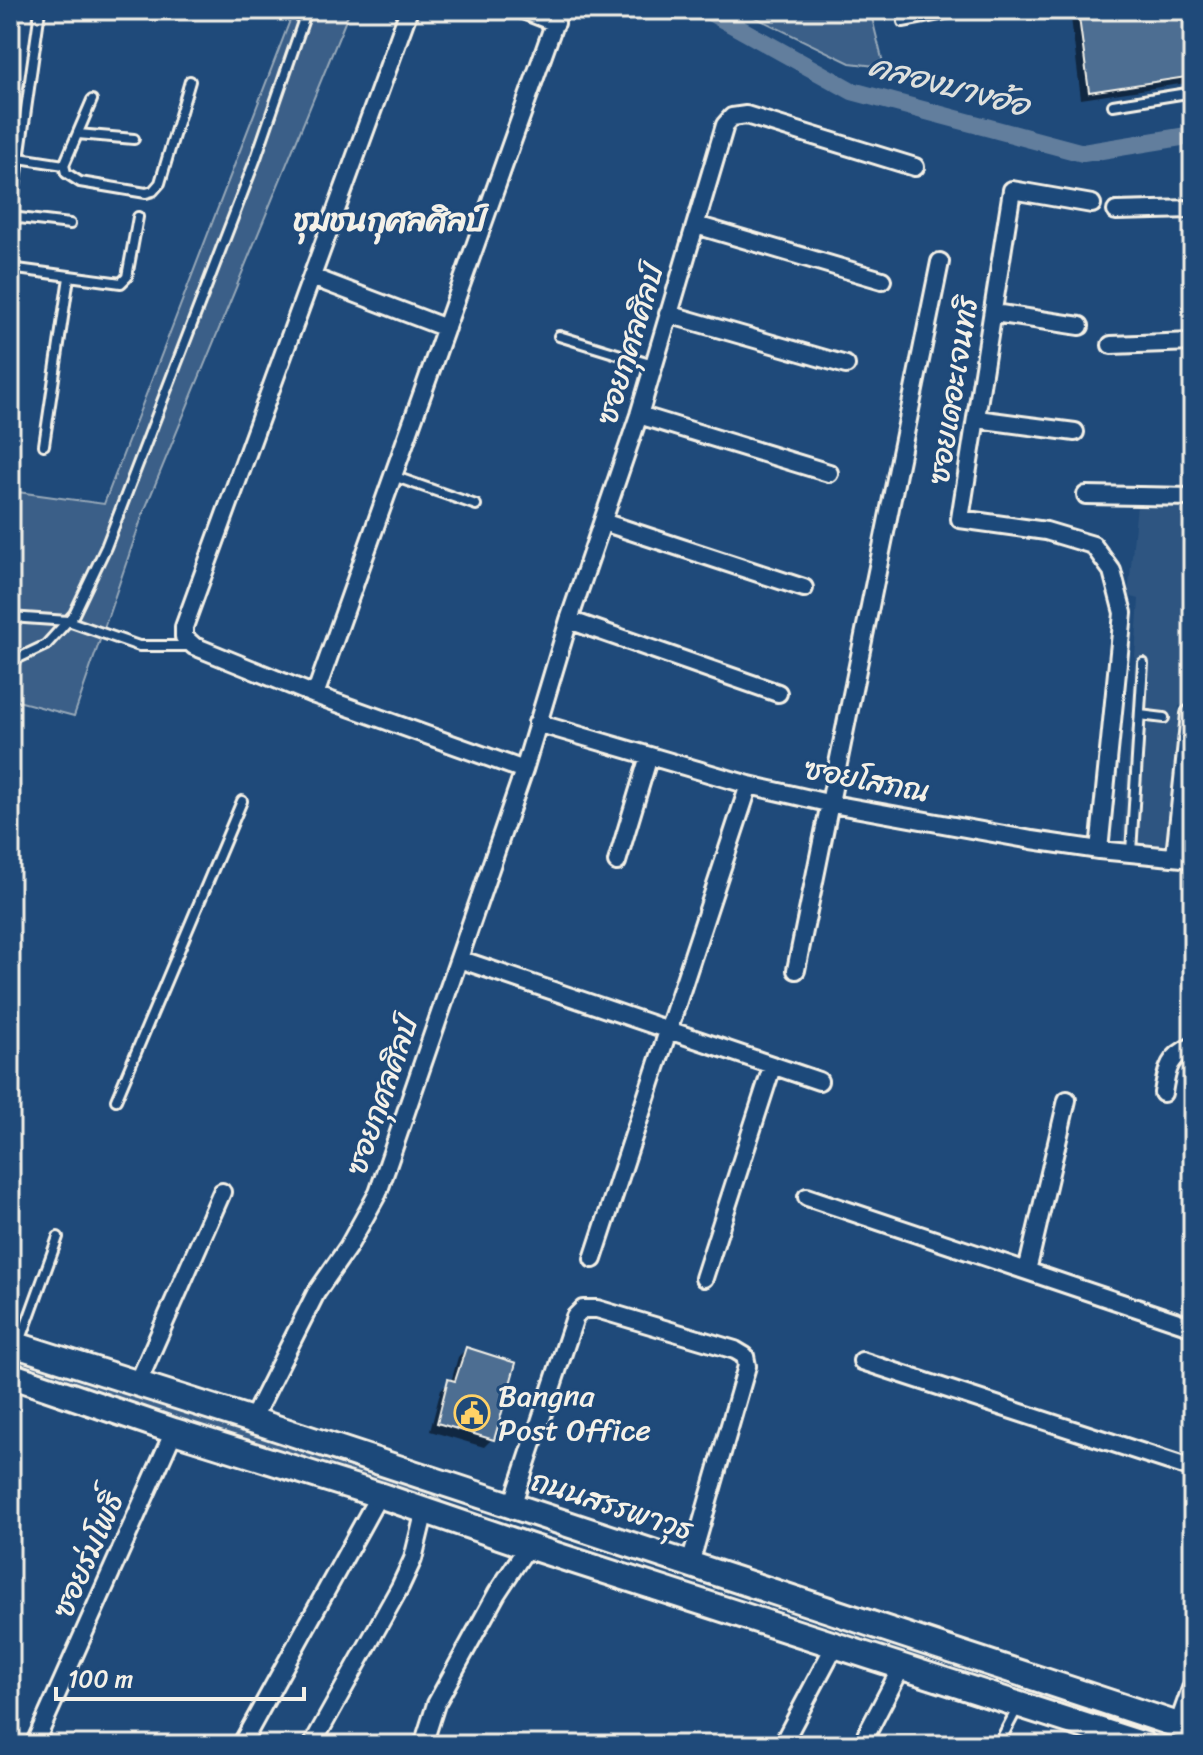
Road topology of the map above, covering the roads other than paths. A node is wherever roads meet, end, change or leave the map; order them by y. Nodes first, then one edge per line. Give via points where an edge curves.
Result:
1 (40, 10) edge
2 (307, 10) edge
3 (409, 10) edge
4 (523, 10) edge
5 (966, 10) edge
6 (557, 16) edge
7 (903, 22) dead end
8 (190, 81) dead end
9 (1193, 92) edge
10 (92, 100) dead end
11 (1113, 105) dead end
12 (78, 134) junction
13 (134, 139) dead end
14 (19, 158) junction
15 (64, 165) junction
16 (915, 167) dead end
17 (1092, 204) dead end
18 (1193, 209) edge
19 (1116, 211) dead end
20 (138, 217) dead end
21 (10, 220) edge
22 (70, 224) dead end
23 (696, 225) junction
24 (940, 262) dead end
25 (10, 268) edge
26 (69, 277) junction
27 (312, 277) junction
28 (882, 280) dead end
29 (994, 313) junction
30 (668, 314) junction
31 (1080, 326) dead end
32 (446, 328) junction
33 (559, 336) dead end
34 (1193, 342) edge
35 (1111, 345) dead end
36 (653, 365) junction
37 (846, 365) dead end
38 (639, 415) junction
39 (977, 419) junction
40 (1075, 432) dead end
41 (44, 445) dead end
42 (829, 473) dead end
43 (393, 476) junction
44 (1086, 495) dead end
45 (1193, 497) edge
46 (476, 505) dead end
47 (603, 522) junction
48 (804, 588) dead end
49 (10, 617) edge
50 (569, 620) junction
51 (68, 621) junction
52 (194, 646) junction
53 (10, 662) edge
54 (1143, 663) dead end
55 (778, 693) dead end
56 (315, 695) junction
57 (1193, 714) edge
58 (1140, 715) junction
59 (1164, 718) dead end
60 (537, 723) junction
61 (649, 756) junction
62 (524, 770) junction
63 (749, 785) junction
64 (242, 801) dead end
65 (832, 804) junction
66 (1099, 850) junction
67 (1131, 852) junction
68 (1175, 856) junction
69 (1193, 859) edge
70 (617, 862) dead end
71 (459, 959) junction
72 (796, 970) dead end
73 (669, 1032) junction
74 (1193, 1046) edge
75 (772, 1067) junction
76 (819, 1081) dead end
77 (1163, 1093) dead end
78 (116, 1100) dead end
79 (1067, 1100) dead end
80 (222, 1192) dead end
81 (807, 1197) dead end
82 (58, 1237) dead end
83 (593, 1259) dead end
84 (1027, 1271) junction
85 (704, 1278) dead end
86 (1193, 1327) edge
87 (14, 1345) edge
88 (862, 1361) dead end
89 (10, 1375) edge
90 (137, 1385) junction
91 (252, 1420) junction
92 (174, 1431) junction
93 (1193, 1469) edge
94 (476, 1493) junction
95 (379, 1495) junction
96 (512, 1506) junction
97 (425, 1510) junction
98 (467, 1525) junction
99 (528, 1546) junction
100 (690, 1564) junction
101 (835, 1645) junction
102 (901, 1668) junction
103 (1193, 1683) edge
104 (1019, 1705) junction
105 (1181, 1734) edge
106 (1100, 1738) edge
107 (34, 1745) edge
108 (241, 1745) edge
109 (312, 1745) edge
110 (423, 1745) edge
111 (782, 1745) edge
112 (861, 1745) edge
113 (998, 1745) edge
114 (1144, 1745) edge

1 - 14 lane
2 - 51 lane via 256,158 106,547
3 - 27 street
4 - 6 street
5 - 7 lane
6 - 32 street
8 - 15 lane via 160,183 153,191 80,182 66,173
9 - 11 lane
10 - 12 lane
12 - 13 lane
12 - 15 lane
14 - 15 lane
14 - 21 lane
16 - 23 street, ซอยกุศลศิลป์ via 746,115 732,117 725,125
17 - 29 street, ซอยเดอะเจนทริ via 1012,190
18 - 19 street
20 - 26 lane via 127,277 121,283
21 - 22 lane
23 - 28 street
23 - 30 street, ซอยกุศลศิลป์
24 - 65 street
25 - 26 lane
26 - 41 lane
27 - 32 street
27 - 52 street via 184,627 184,637
29 - 31 street
29 - 39 street, ซอยเดอะเจนทริ
30 - 36 street, ซอยกุศลศิลป์
30 - 37 street
32 - 43 street
33 - 36 lane
34 - 35 street
36 - 38 street, ซอยกุศลศิลป์
38 - 42 street
38 - 47 street, ซอยกุศลศิลป์
39 - 40 street
39 - 66 street, ซอยเดอะเจนทริ via 960,519 1046,531 1093,545 1116,585 1123,613
43 - 46 lane
43 - 56 street
44 - 45 street
47 - 48 street
47 - 50 street, ซอยกุศลศิลป์
49 - 51 lane
50 - 55 street
50 - 60 street, ซอยกุศลศิลป์
51 - 52 lane via 139,646
51 - 53 lane via 46,645
52 - 56 street
54 - 58 lane
56 - 62 street
57 - 68 street
58 - 59 lane
58 - 67 lane
60 - 61 street, ซอยโสภณ
60 - 62 street, ซอยกุศลศิลป์
61 - 63 street, ซอยโสภณ
61 - 70 street
62 - 71 street, ซอยกุศลศิลป์
63 - 65 street, ซอยโสภณ
63 - 73 street
64 - 78 lane
65 - 66 street, ซอยโสภณ
65 - 72 street
66 - 67 street, ซอยโสภณ
67 - 68 street, ซอยโสภณ
68 - 69 street, ซอยโสภณ
71 - 73 street
71 - 91 street, ซอยกุศลศิลป์ via 378,1193 316,1293
73 - 75 street
73 - 83 street
74 - 77 street via 1177,1053
75 - 76 street
75 - 85 street
79 - 84 street
80 - 90 street
81 - 84 street
82 - 87 lane
84 - 86 street
87 - 90 main road, ถนนสรรพาวุธ
88 - 93 street
89 - 92 main road
90 - 91 main road, ถนนสรรพาวุธ
91 - 94 main road, ถนนสรรพาวุธ
92 - 95 main road
92 - 107 street, ซอยร่มโพธิ์
94 - 96 main road, ถนนสรรพาวุธ
94 - 98 main road
95 - 97 main road
95 - 108 street
96 - 100 main road, ถนนสรรพาวุธ
96 - 100 street via 575,1317 583,1309 735,1350 745,1356 747,1366
97 - 98 main road
97 - 109 street via 400,1587
98 - 99 main road
99 - 101 main road
99 - 110 street via 436,1704
100 - 105 main road, ถนนสรรพาวุธ
101 - 102 main road
101 - 111 street
102 - 104 main road
102 - 112 street
103 - 105 street
104 - 106 main road
104 - 113 lane
106 - 114 main road

